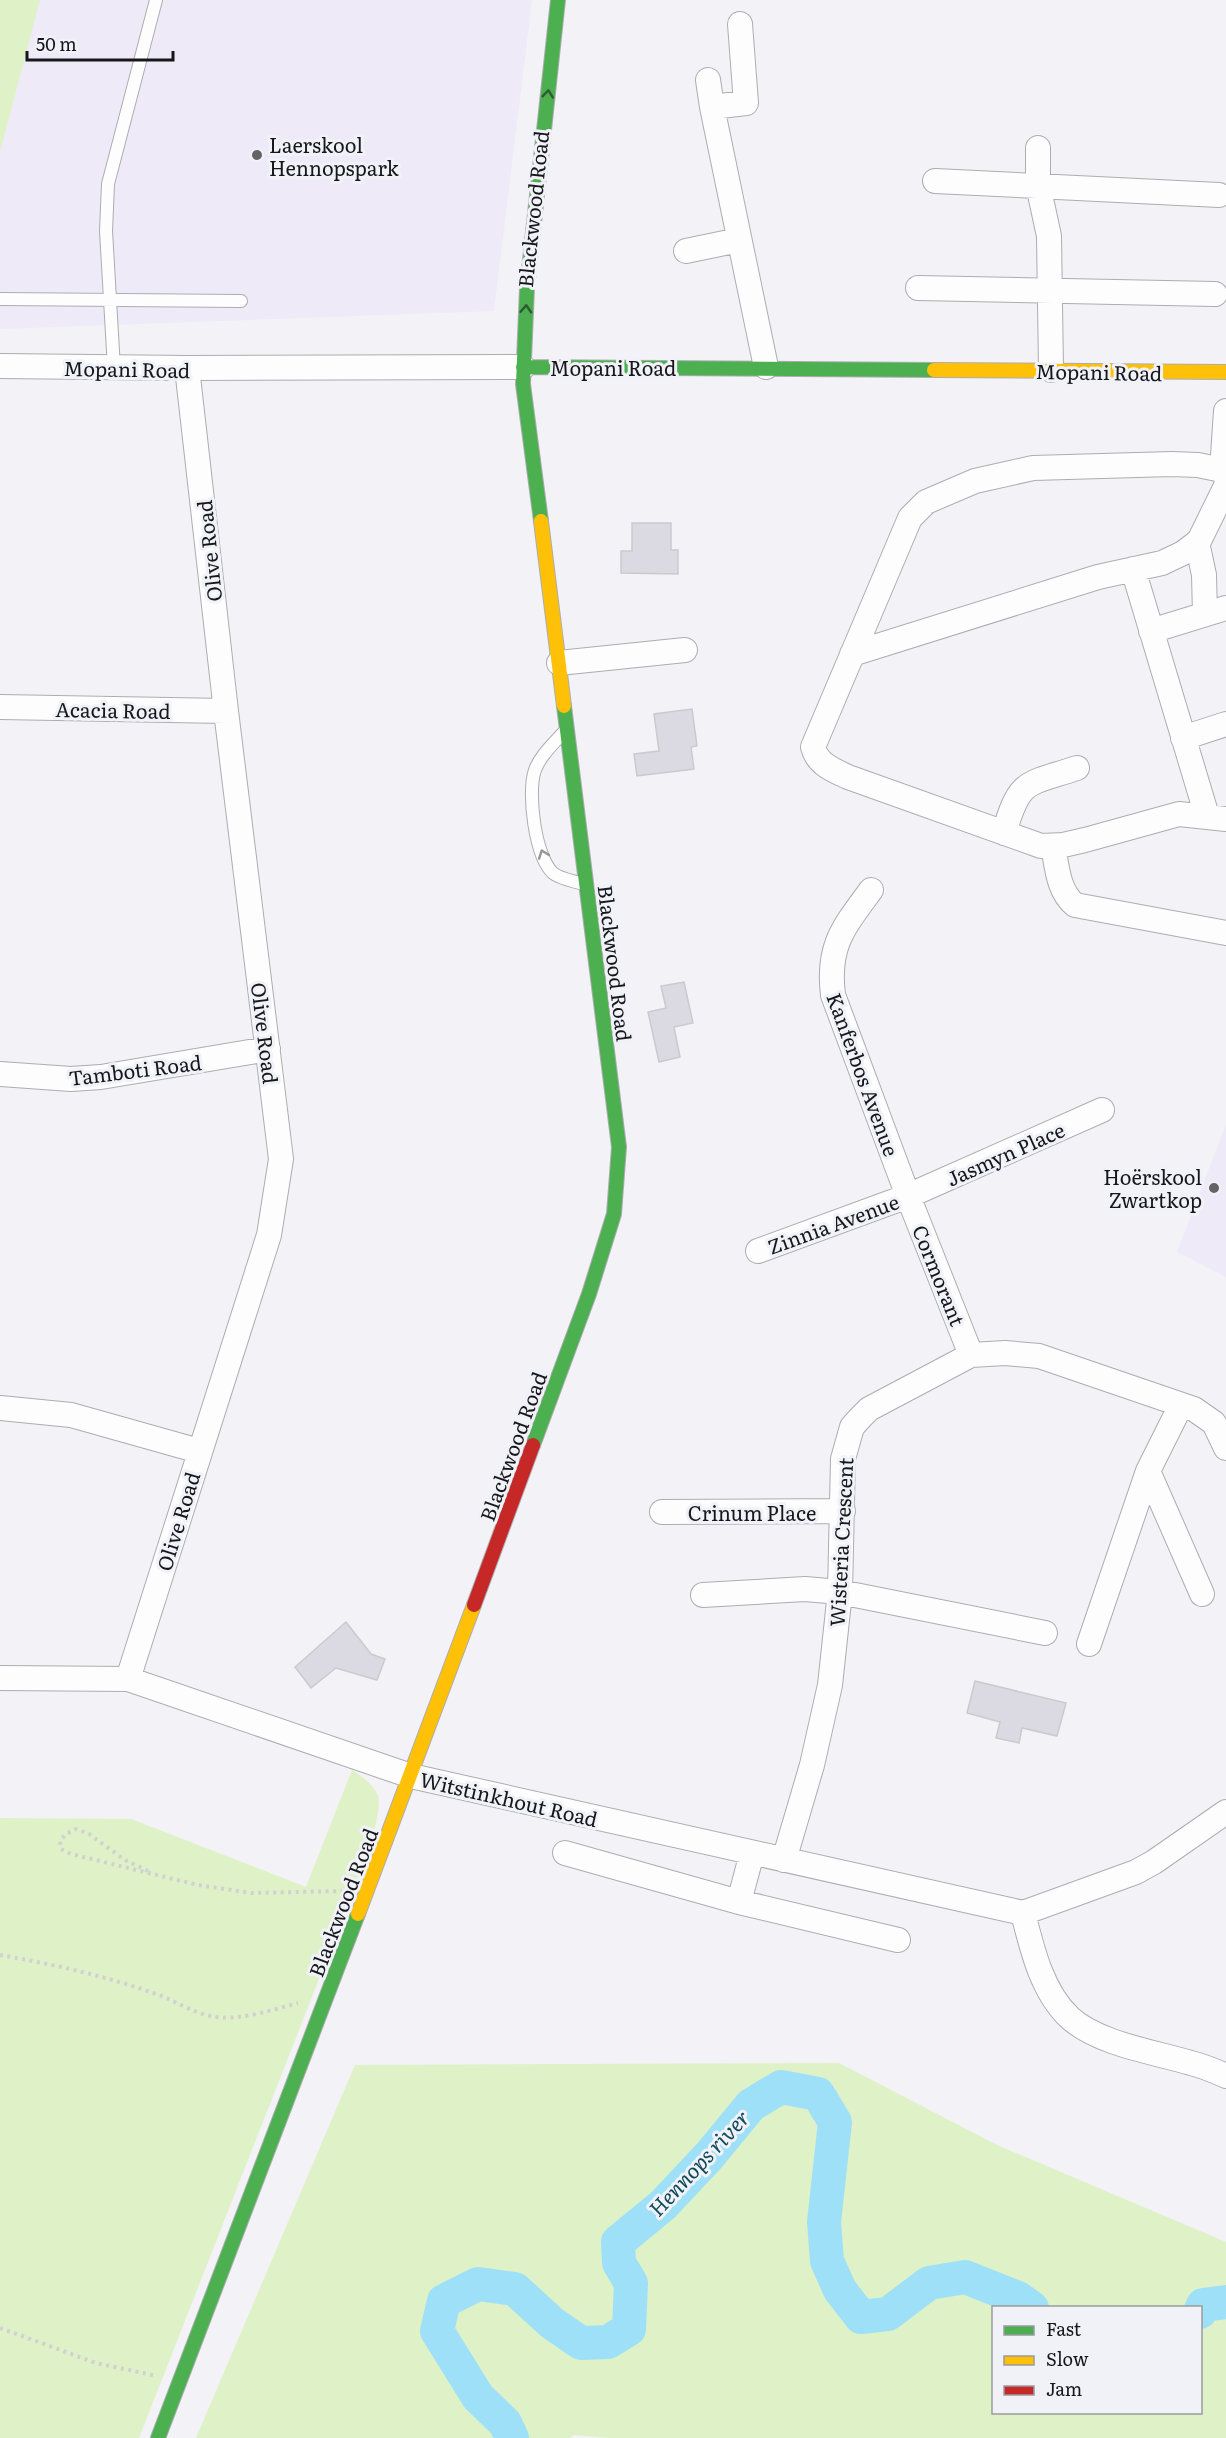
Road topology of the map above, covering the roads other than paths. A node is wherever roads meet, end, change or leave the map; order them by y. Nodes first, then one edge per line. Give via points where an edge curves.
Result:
1 (156, 0) edge
2 (558, 0) edge
3 (740, 24) dead end
4 (708, 80) dead end
5 (712, 107) junction
6 (1038, 148) dead end
7 (935, 181) dead end
8 (1038, 185) junction
9 (1219, 195) dead end
10 (739, 240) junction
11 (686, 251) dead end
12 (918, 288) dead end
13 (1050, 291) junction
14 (1215, 294) dead end
15 (0, 299) edge
16 (111, 301) junction
17 (241, 301) dead end
18 (538, 344) dead end
19 (0, 366) edge
20 (530, 367) junction
21 (766, 367) junction
22 (114, 368) junction
23 (187, 368) junction
24 (1051, 370) junction
25 (1226, 372) edge
26 (1226, 411) edge
27 (1225, 478) edge
28 (1197, 542) junction
29 (1133, 569) junction
30 (1216, 611) edge
31 (1151, 631) junction
32 (685, 650) dead end
33 (852, 654) junction
34 (559, 663) junction
35 (0, 707) edge
36 (226, 711) junction
37 (1226, 724) edge
38 (566, 729) junction
39 (1183, 738) junction
40 (1077, 768) dead end
41 (1216, 817) edge
42 (1005, 833) junction
43 (1053, 846) junction
44 (587, 885) junction
45 (871, 890) dead end
46 (1226, 933) edge
47 (268, 1049) junction
48 (0, 1074) edge
49 (1102, 1110) dead end
50 (908, 1196) junction
51 (758, 1251) dead end
52 (971, 1355) junction
53 (1181, 1405) junction
54 (0, 1408) edge
55 (1226, 1448) edge
56 (199, 1451) junction
57 (1148, 1471) junction
58 (843, 1511) junction
59 (662, 1512) dead end
60 (840, 1592) junction
61 (1202, 1594) dead end
62 (703, 1595) dead end
63 (1045, 1633) dead end
64 (1089, 1644) dead end
65 (0, 1678) edge
66 (128, 1679) junction
67 (411, 1776) junction
68 (1226, 1812) edge
69 (752, 1852) junction
70 (565, 1853) dead end
71 (784, 1860) junction
72 (739, 1902) junction
73 (1023, 1913) junction
74 (898, 1940) dead end
75 (1226, 2076) edge
76 (158, 2438) edge

1 - 16 lane via 108,184 106,231
20 -> 2 street, Blackwood Road via 528,276
3 - 5 street via 746,103
4 - 5 street
5 - 10 street
6 - 8 street
7 - 8 street
8 - 9 street
8 - 13 street via 1047,222
10 - 11 street
10 - 21 street
12 - 13 street
13 - 14 street
13 - 24 street
15 - 16 lane
16 - 17 lane
16 - 22 lane
18 - 20 street, Blackwood Road
19 - 22 street, Mopani Road
20 - 21 street, Mopani Road
20 - 23 street, Mopani Road
20 - 34 street, Blackwood Road via 534,406 528,421
21 - 24 street, Mopani Road
22 - 23 street, Mopani Road
23 - 36 street, Olive Road
24 - 25 street, Mopani Road
26 - 27 street
27 - 28 street
27 - 33 street via 1198,465 1033,468 975,481 926,502 910,518
28 - 29 street via 1162,562
28 - 30 street
29 - 31 street
29 - 33 street
30 - 31 street
31 - 39 street
32 - 34 street
33 - 42 street via 813,747 815,755 825,766 848,777
34 - 38 street, Blackwood Road
35 - 36 street, Acacia Road
36 - 47 street, Olive Road
37 - 39 street
38 - 44 street, Blackwood Road
44 -> 38 lane via 554,875 548,868 541,854 531,797 535,769
39 - 41 street
40 - 42 street via 1026,785 1012,806
41 - 43 street via 1179,814
42 - 43 street via 1041,846
43 - 46 street via 1060,885 1075,905
44 - 67 street, Blackwood Road via 619,1147 614,1214 585,1305
45 - 50 street, Kanferbos Avenue via 838,940 831,962 833,995
47 - 48 street, Tamboti Road via 102,1077
47 - 56 street, Olive Road via 281,1159 278,1190 269,1235
49 - 50 street, Jasmyn Place
50 - 51 street, Zinnia Avenue
50 - 52 street, Cormorant
52 - 53 street, Wisteria Crescent via 1039,1356
52 - 58 street, Wisteria Crescent via 869,1409 852,1427 844,1450
53 - 55 street, Wisteria Crescent via 1214,1423
53 - 57 street
54 - 56 street via 71,1415
56 - 66 street, Olive Road
57 - 61 street
57 - 64 street
58 - 59 street, Crinum Place
58 - 60 street, Wisteria Crescent
60 - 62 street via 806,1589
60 - 63 street
60 - 71 street, Wisteria Crescent via 830,1685
65 - 66 street, Witstinkhout Road
66 - 67 street, Witstinkhout Road
67 - 69 street, Witstinkhout Road
67 - 76 street, Blackwood Road
68 - 73 street via 1136,1872
69 - 71 street, Witstinkhout Road
69 - 72 street
70 - 72 street
71 - 73 street, Witstinkhout Road
72 - 74 street
73 - 75 street via 1043,1977 1071,2018 1097,2035

